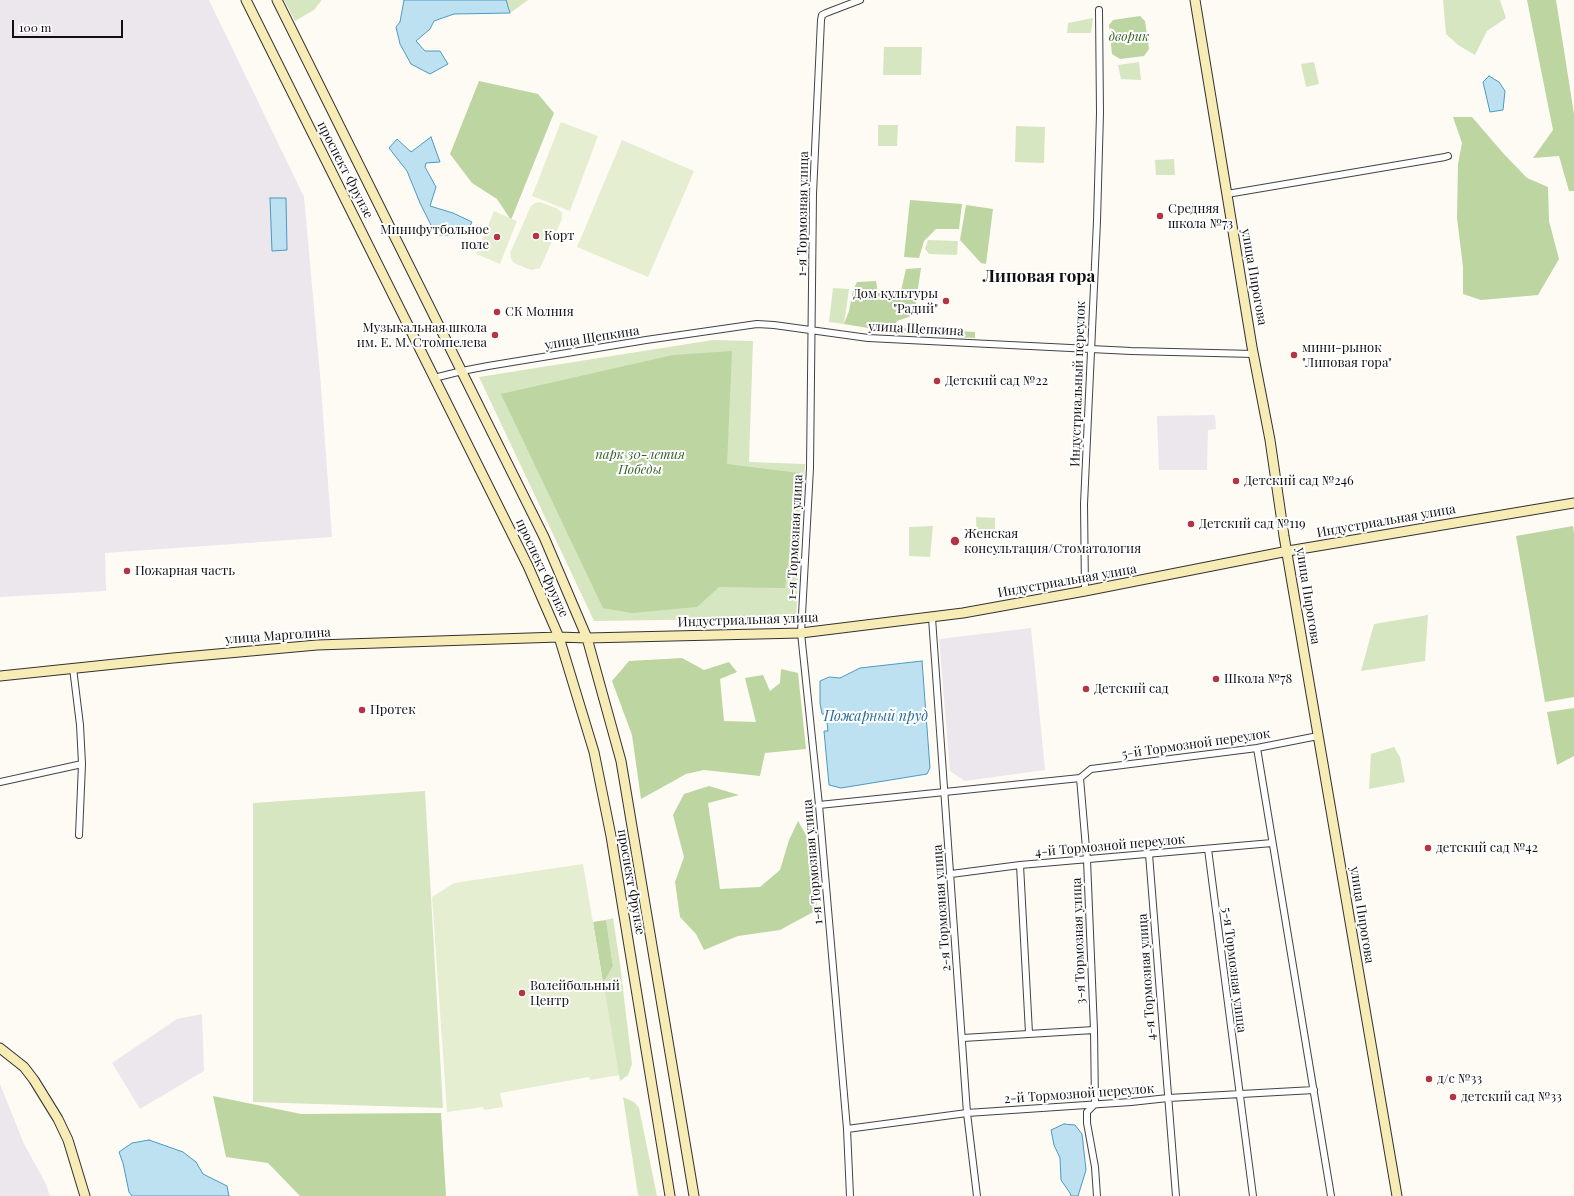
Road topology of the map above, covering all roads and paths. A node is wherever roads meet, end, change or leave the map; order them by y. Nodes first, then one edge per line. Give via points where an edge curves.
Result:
1 (246, 0) edge
2 (277, 0) edge
3 (860, 0) edge
4 (1195, 0) edge
5 (1099, 10) dead end
6 (1448, 156) dead end
7 (1227, 194) junction
8 (812, 330) junction
9 (1090, 349) junction
10 (1254, 354) junction
11 (462, 371) junction
12 (434, 378) junction
13 (1574, 503) edge
14 (1288, 551) junction
15 (1085, 592) junction
16 (932, 618) junction
17 (801, 633) junction
18 (560, 636) junction
19 (587, 638) junction
20 (73, 668) junction
21 (0, 676) edge
22 (1318, 736) junction
23 (1257, 748) junction
24 (82, 764) junction
25 (1080, 778) junction
26 (0, 782) edge
27 (944, 792) junction
28 (819, 805) junction
29 (79, 835) dead end
30 (1272, 844) junction
31 (1208, 849) junction
32 (1149, 854) junction
33 (1087, 860) junction
34 (1020, 865) junction
35 (951, 874) junction
36 (1094, 1030) junction
37 (1029, 1033) junction
38 (963, 1038) junction
39 (0, 1048) edge
40 (1314, 1090) junction
41 (1239, 1094) junction
42 (1168, 1098) junction
43 (1095, 1104) junction
44 (968, 1113) junction
45 (847, 1129) junction
46 (85, 1196) edge
47 (670, 1196) edge
48 (694, 1196) edge
49 (850, 1196) edge
50 (976, 1196) edge
51 (1097, 1196) edge
52 (1176, 1196) edge
53 (1253, 1196) edge
54 (1331, 1196) edge
55 (1397, 1196) edge

1 - 12 street, проспект Фрунзе
2 - 11 street, проспект Фрунзе
3 - 8 street, 1-я Тормозная улица via 826,12 821,20 813,194
4 - 7 street, улица Пирогова
5 - 9 street, Индустриальный переулок via 1099,158
6 - 7 street
7 - 10 street, улица Пирогова
8 - 9 street, улица Щепкина via 868,338
8 - 11 street, улица Щепкина via 757,324
8 - 17 street, 1-я Тормозная улица via 810,468
9 - 10 street, улица Щепкина
9 - 15 street, Индустриальный переулок via 1084,504
10 - 14 street, улица Пирогова
11 - 12 street, улица Щепкина
11 - 19 street, проспект Фрунзе via 544,537
12 - 18 street, проспект Фрунзе
13 - 14 street, Индустриальная улица
14 - 15 street, Индустриальная улица
14 - 22 street, улица Пирогова
15 - 16 street, Индустриальная улица
16 - 17 street, Индустриальная улица
16 - 27 street, 2-я Тормозная улица
17 - 19 street, Индустриальная улица
17 - 28 street, 1-я Тормозная улица
18 - 19 street, Индустриальная улица
18 - 20 street, улица Марголина via 317,645
18 - 47 street, проспект Фрунзе via 594,752 608,821
19 - 48 street, проспект Фрунзе via 621,761
20 - 21 street, улица Марголина
20 - 24 street
22 - 23 street, 5-й Тормозной переулок
22 - 55 street, улица Пирогова
23 - 25 street, 5-й Тормозной переулок via 1091,769
23 - 30 street
24 - 26 street
24 - 29 street
25 - 27 street
25 - 33 street, 3-я Тормозная улица
27 - 28 street
27 - 35 street, 2-я Тормозная улица
28 - 45 street, 1-я Тормозная улица
30 - 31 street, 4-й Тормозной переулок
30 - 40 street
31 - 32 street, 4-й Тормозной переулок
31 - 41 street, 5-я Тормозная улица
32 - 33 street, 4-й Тормозной переулок
32 - 42 street, 4-я Тормозная улица
33 - 34 street, 4-й Тормозной переулок
33 - 36 street, 3-я Тормозная улица
34 - 35 street, 4-й Тормозной переулок
34 - 37 street
35 - 38 street, 2-я Тормозная улица
36 - 37 street
36 - 43 street, 3-я Тормозная улица
37 - 38 street
38 - 44 street, 2-я Тормозная улица
39 - 46 street via 24,1067 65,1131
40 - 41 street, 2-й Тормозной переулок
40 - 54 street
41 - 42 street, 2-й Тормозной переулок
41 - 53 street, 5-я Тормозная улица
42 - 43 street, 2-й Тормозной переулок
42 - 52 street, 4-я Тормозная улица
43 - 44 street, 2-й Тормозной переулок
43 - 51 street via 1087,1112 1087,1123
44 - 45 street, 2-й Тормозной переулок
44 - 50 street, 2-я Тормозная улица
45 - 49 street, 1-я Тормозная улица

